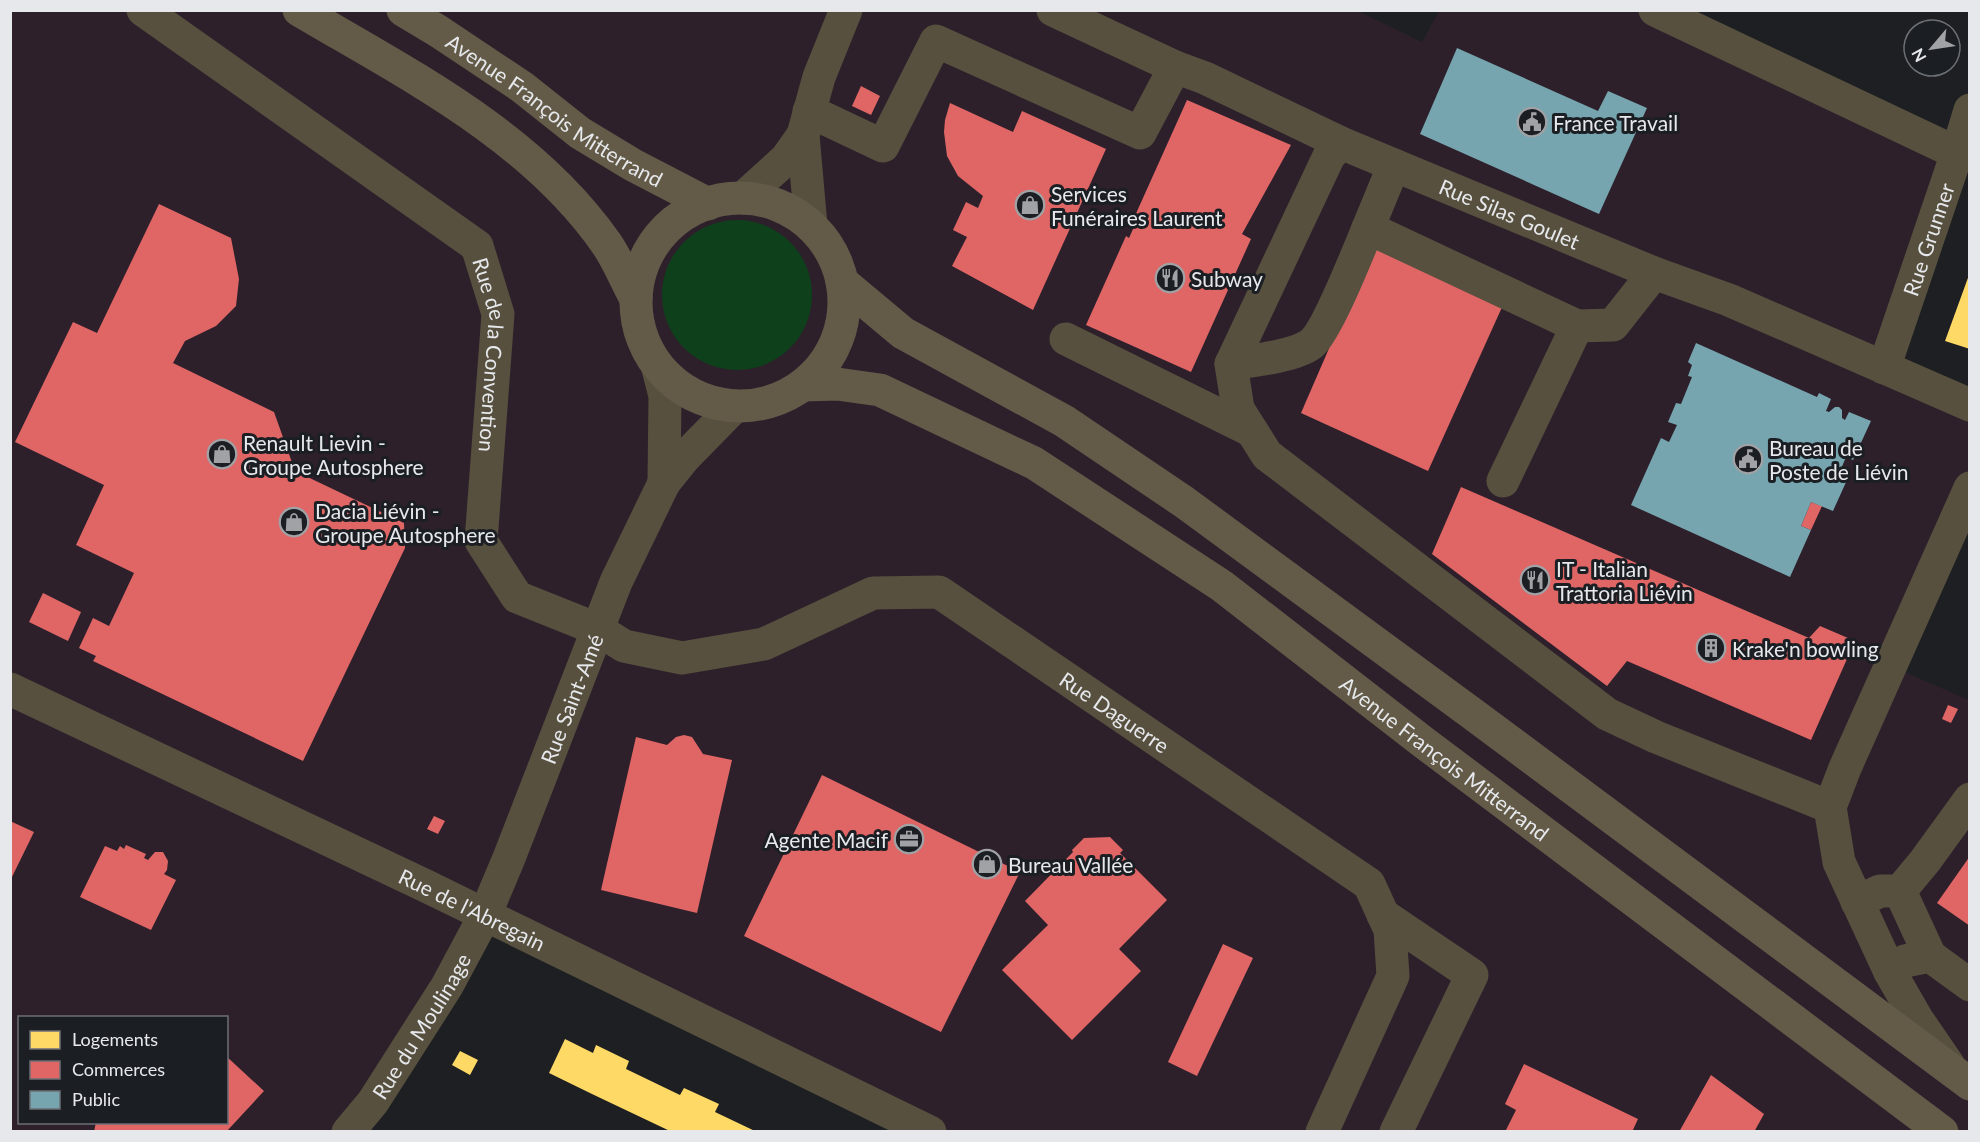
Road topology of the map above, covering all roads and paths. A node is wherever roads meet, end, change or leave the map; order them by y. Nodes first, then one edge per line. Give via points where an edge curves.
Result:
1 (143, 10) edge
2 (299, 10) edge
3 (403, 10) edge
4 (846, 10) edge
5 (1053, 10) edge
6 (1655, 10) edge
7 (1175, 67) junction
8 (1970, 110) edge
9 (806, 123) junction
10 (1341, 143) junction
11 (1958, 153) junction
12 (1394, 165) junction
13 (743, 198) junction
14 (708, 204) junction
15 (811, 226) junction
16 (1368, 228) junction
17 (1654, 273) junction
18 (842, 282) junction
19 (636, 299) junction
20 (1577, 326) junction
21 (1066, 339) dead end
22 (1231, 364) junction
23 (657, 365) junction
24 (1884, 368) junction
25 (803, 385) junction
26 (1970, 405) edge
27 (734, 407) junction
28 (1252, 431) junction
29 (1503, 481) dead end
30 (664, 483) junction
31 (1970, 488) edge
32 (597, 629) junction
33 (10, 689) edge
34 (1970, 799) edge
35 (1830, 807) junction
36 (1900, 891) junction
37 (1857, 902) junction
38 (485, 915) junction
39 (1383, 915) junction
40 (1930, 956) junction
41 (1890, 972) junction
42 (1970, 985) edge
43 (1962, 1079) edge
44 (348, 1131) edge
45 (930, 1131) edge
46 (1322, 1131) edge
47 (1396, 1131) edge
48 (1942, 1131) edge

1 - 32 street, Rue de la Convention via 477,246 498,314 481,541 517,597
2 - 19 main road via 423,83 507,140 566,192 608,244
3 - 14 main road, Avenue François Mitterrand via 522,87 580,133
4 - 9 street via 819,77
5 - 7 street, Rue Silas Goulet
6 - 11 street
7 - 9 street via 1140,133 936,41 883,146
7 - 10 street, Rue Silas Goulet
8 - 11 street, Rue Grunner
9 - 13 street via 786,159
9 - 15 street
10 - 12 street, Rue Silas Goulet
10 - 22 street via 1329,156
11 - 24 street, Rue Grunner
12 - 16 street
12 - 17 street, Rue Silas Goulet
13 - 14 main road
13 - 15 main road via 768,202
14 - 19 main road via 679,218 662,234 643,265
15 - 18 main road via 836,261
16 - 20 street
16 - 22 street via 1312,344 1288,354
17 - 20 street via 1613,325
17 - 24 street, Rue Silas Goulet via 1729,300
18 - 25 main road via 841,328 833,350
18 - 43 main road via 903,333 1064,421 1184,502
19 - 23 main road via 645,345
20 - 29 street
21 - 28 street
22 - 28 street via 1238,409
23 - 27 main road via 691,394
23 - 30 street via 665,396
24 - 26 street, Rue Silas Goulet
25 - 27 main road via 782,398
25 - 48 main road, Avenue François Mitterrand via 837,384 880,390 1034,463 1222,586 1423,742
27 - 30 street
28 - 35 street via 1267,455 1607,714
30 - 32 street, Rue Saint-Amé
31 - 35 street
32 - 38 street, Rue Saint-Amé
32 - 39 street, Rue Daguerre via 624,646 682,658 764,644 873,593 939,592 1369,884
33 - 38 street, Rue de l'Abregain
34 - 36 street
35 - 37 street via 1839,862
36 - 37 street via 1880,891
36 - 40 street
37 - 41 street
38 - 44 street, Rue du Moulinage via 447,986 373,1102
38 - 45 street, Rue de l'Abregain
39 - 46 street, Rue Daguerre via 1390,930 1393,976
39 - 47 street via 1472,975
40 - 41 street via 1905,961
40 - 42 street
41 - 43 street via 1917,1019

